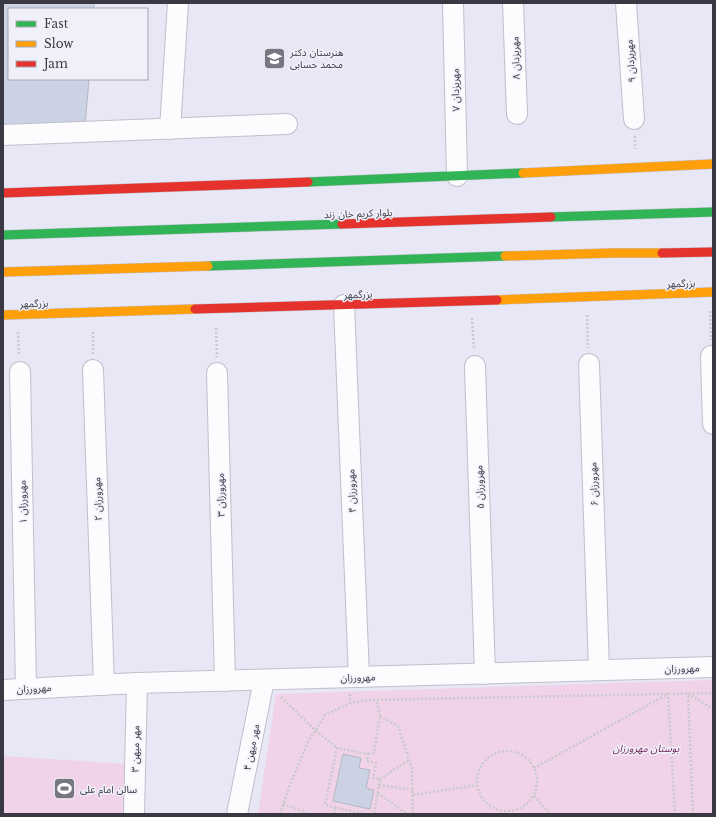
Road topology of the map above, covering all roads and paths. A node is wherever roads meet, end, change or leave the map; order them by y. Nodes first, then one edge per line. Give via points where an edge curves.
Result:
1 (178, 3) edge
2 (513, 3) edge
3 (626, 3) edge
4 (459, 4) edge
5 (517, 114) dead end
6 (634, 119) joint
7 (287, 124) dead end
8 (170, 129) junction
9 (3, 135) edge
10 (713, 164) edge
11 (636, 168) junction
12 (457, 176) junction
13 (3, 193) edge
14 (713, 212) edge
15 (3, 235) edge
16 (713, 252) edge
17 (3, 272) edge
18 (711, 292) edge
19 (587, 297) junction
20 (471, 301) junction
21 (344, 305) junction
22 (215, 309) junction
23 (93, 312) junction
24 (3, 315) edge
25 (17, 315) junction
26 (711, 356) joint
27 (589, 364) joint
28 (475, 366) joint
29 (93, 370) joint
30 (20, 372) joint
31 (217, 373) joint
32 (713, 424) edge
33 (713, 667) edge
34 (599, 670) junction
35 (485, 674) junction
36 (359, 677) junction
37 (264, 680) junction
38 (225, 681) junction
39 (137, 683) junction
40 (104, 685) junction
41 (26, 688) junction
42 (3, 690) edge
43 (713, 693) edge
44 (668, 694) junction
45 (688, 694) junction
46 (377, 700) junction
47 (713, 709) edge
48 (380, 716) junction
49 (315, 730) junction
50 (337, 748) junction
51 (368, 754) junction
52 (409, 760) junction
53 (534, 768) junction
54 (380, 779) junction
55 (379, 785) junction
56 (477, 785) junction
57 (413, 790) junction
58 (378, 793) junction
59 (413, 795) junction
60 (534, 796) junction
61 (283, 804) junction
62 (336, 808) junction
63 (134, 814) edge
64 (237, 814) edge
65 (280, 814) edge
66 (310, 814) edge
67 (334, 814) edge
68 (363, 814) edge
69 (374, 814) edge
70 (407, 814) edge
71 (413, 814) edge
72 (550, 814) edge
73 (675, 814) edge
74 (693, 814) edge

1 - 8 street
2 - 5 street, مهریزدان ۸
3 - 6 street, مهریزدان ۹
4 - 12 street, مهریزدان ۷
6 - 11 path
7 - 8 street
8 - 9 street
10 - 11 main road
11 - 12 main road
12 - 13 main road
14 - 15 main road, بلوار کریم خان زند
16 - 17 main road
18 - 19 main road, بزرگمهر
18 - 26 path
19 - 20 main road, بزرگمهر
19 - 27 path
20 - 21 main road, بزرگمهر
20 - 28 path
21 - 22 main road, بزرگمهر
21 - 36 street, مهرورزان ۴
22 - 23 main road, بزرگمهر
22 - 31 path
23 - 25 main road, بزرگمهر
23 - 29 path
24 - 25 main road, بزرگمهر
25 - 30 path
26 - 32 street
27 - 34 street, مهرورزان ۶
28 - 35 street, مهرورزان ۵
29 - 40 street, مهرورزان ۲
30 - 41 street, مهرورزان ۱
31 - 38 street, مهرورزان ۳
33 - 34 street, مهرورزان
34 - 35 street, مهرورزان
35 - 36 street, مهرورزان
36 - 37 street, مهرورزان
37 - 38 street, مهرورزان
37 - 49 path
37 - 64 street, مهر میهن ۴
38 - 39 street, مهرورزان
39 - 40 street, مهرورزان
39 - 63 street, مهر میهن ۳
40 - 41 street, مهرورزان
41 - 42 street, مهرورزان
43 - 45 path
44 - 45 path
44 - 46 path
44 - 53 path
44 - 73 path
45 - 47 path
45 - 74 path
46 - 48 path
46 - 49 path via 350,703 331,712
48 - 51 path via 374,753
48 - 52 path via 398,726
49 - 50 path
49 - 61 path
50 - 51 path
50 - 62 path via 325,805
51 - 54 path via 367,761 376,763 373,778
52 - 54 path
52 - 57 path
53 - 56 path via 521,754 503,751 490,756 480,766
53 - 60 path via 537,777
54 - 55 path
55 - 57 path
55 - 58 path
56 - 59 path
56 - 60 path via 479,794 485,802 501,811 520,809
57 - 59 path
58 - 69 path
58 - 70 path
59 - 71 path
60 - 72 path
61 - 65 path
61 - 66 path
62 - 67 path
62 - 68 path

